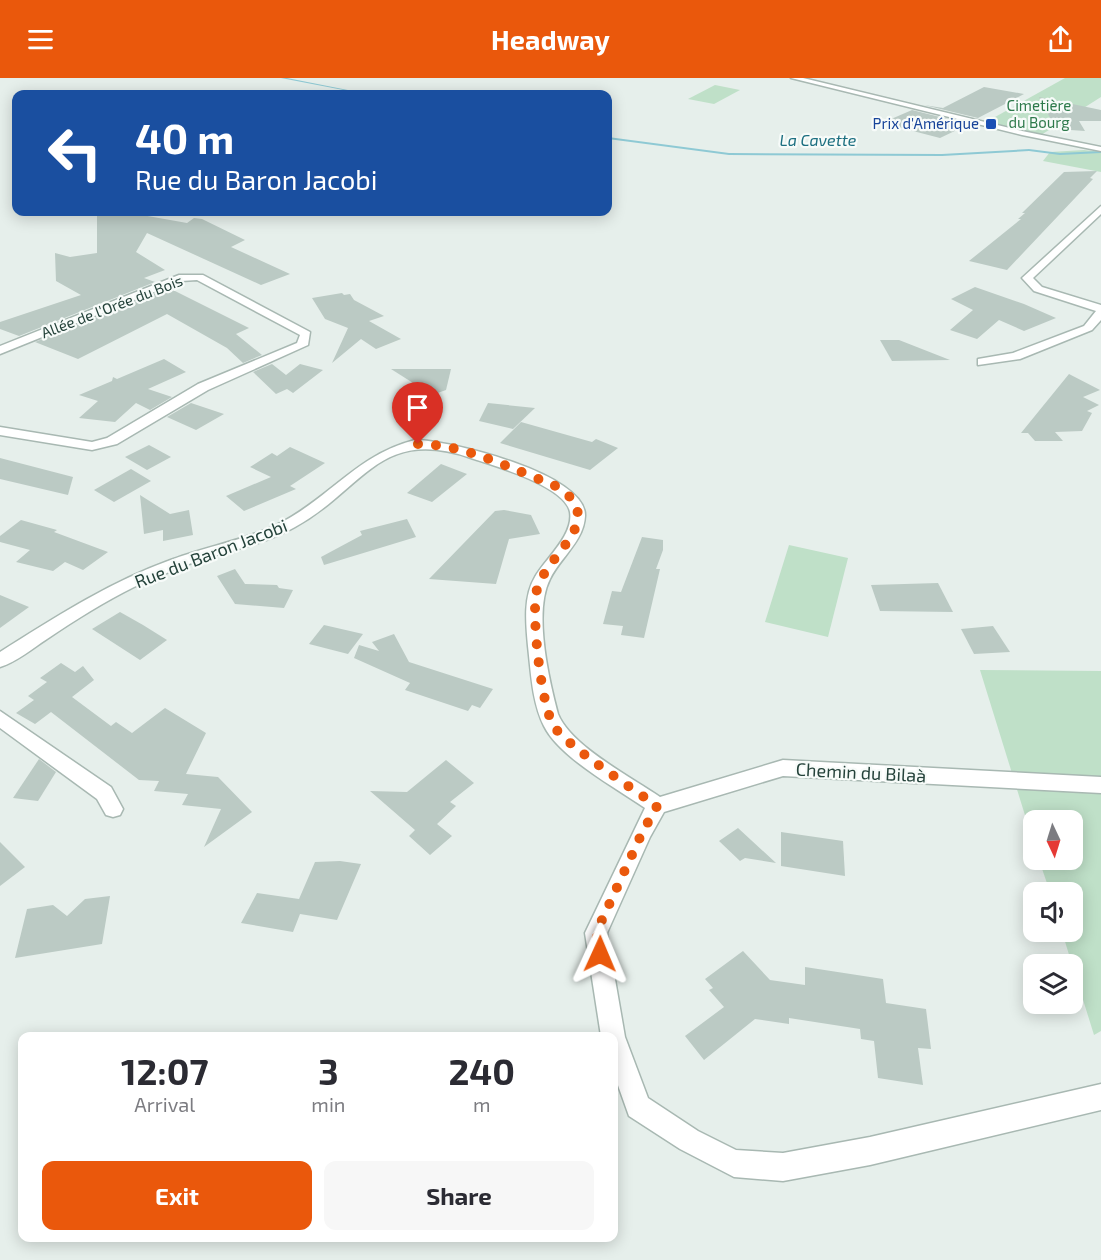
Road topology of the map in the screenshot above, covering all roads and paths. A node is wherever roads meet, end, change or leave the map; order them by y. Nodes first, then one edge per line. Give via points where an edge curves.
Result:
1 (794, 78) edge
2 (1099, 138) dead end
3 (1082, 145) junction
4 (1101, 149) edge
5 (1101, 209) edge
6 (1101, 311) edge
7 (0, 350) edge
8 (982, 362) dead end
9 (0, 431) edge
10 (0, 661) edge
11 (0, 718) edge
12 (1101, 785) edge
13 (657, 806) junction
14 (113, 809) dead end
15 (612, 1032) edge
16 (618, 1052) edge
17 (1098, 1097) edge

1 - 3 street
2 - 3 street
3 - 4 street
5 - 6 street via 1027,278 1038,289
6 - 8 street via 1088,328 1016,356
7 - 9 street, Allée de l'Orée du Bois via 179,278 199,277 306,334 302,345 202,387 112,441 92,446
10 - 13 street, Rue du Baron Jacobi via 107,595 174,564 288,525 313,511 397,447 437,444 558,487 570,495 579,516 575,531 536,593 544,703 554,727
11 - 14 street via 104,792
12 - 13 street, Chemin du Bilaà via 783,768
13 - 15 street via 596,933
16 - 17 street via 638,1107 734,1163 783,1167 870,1152

